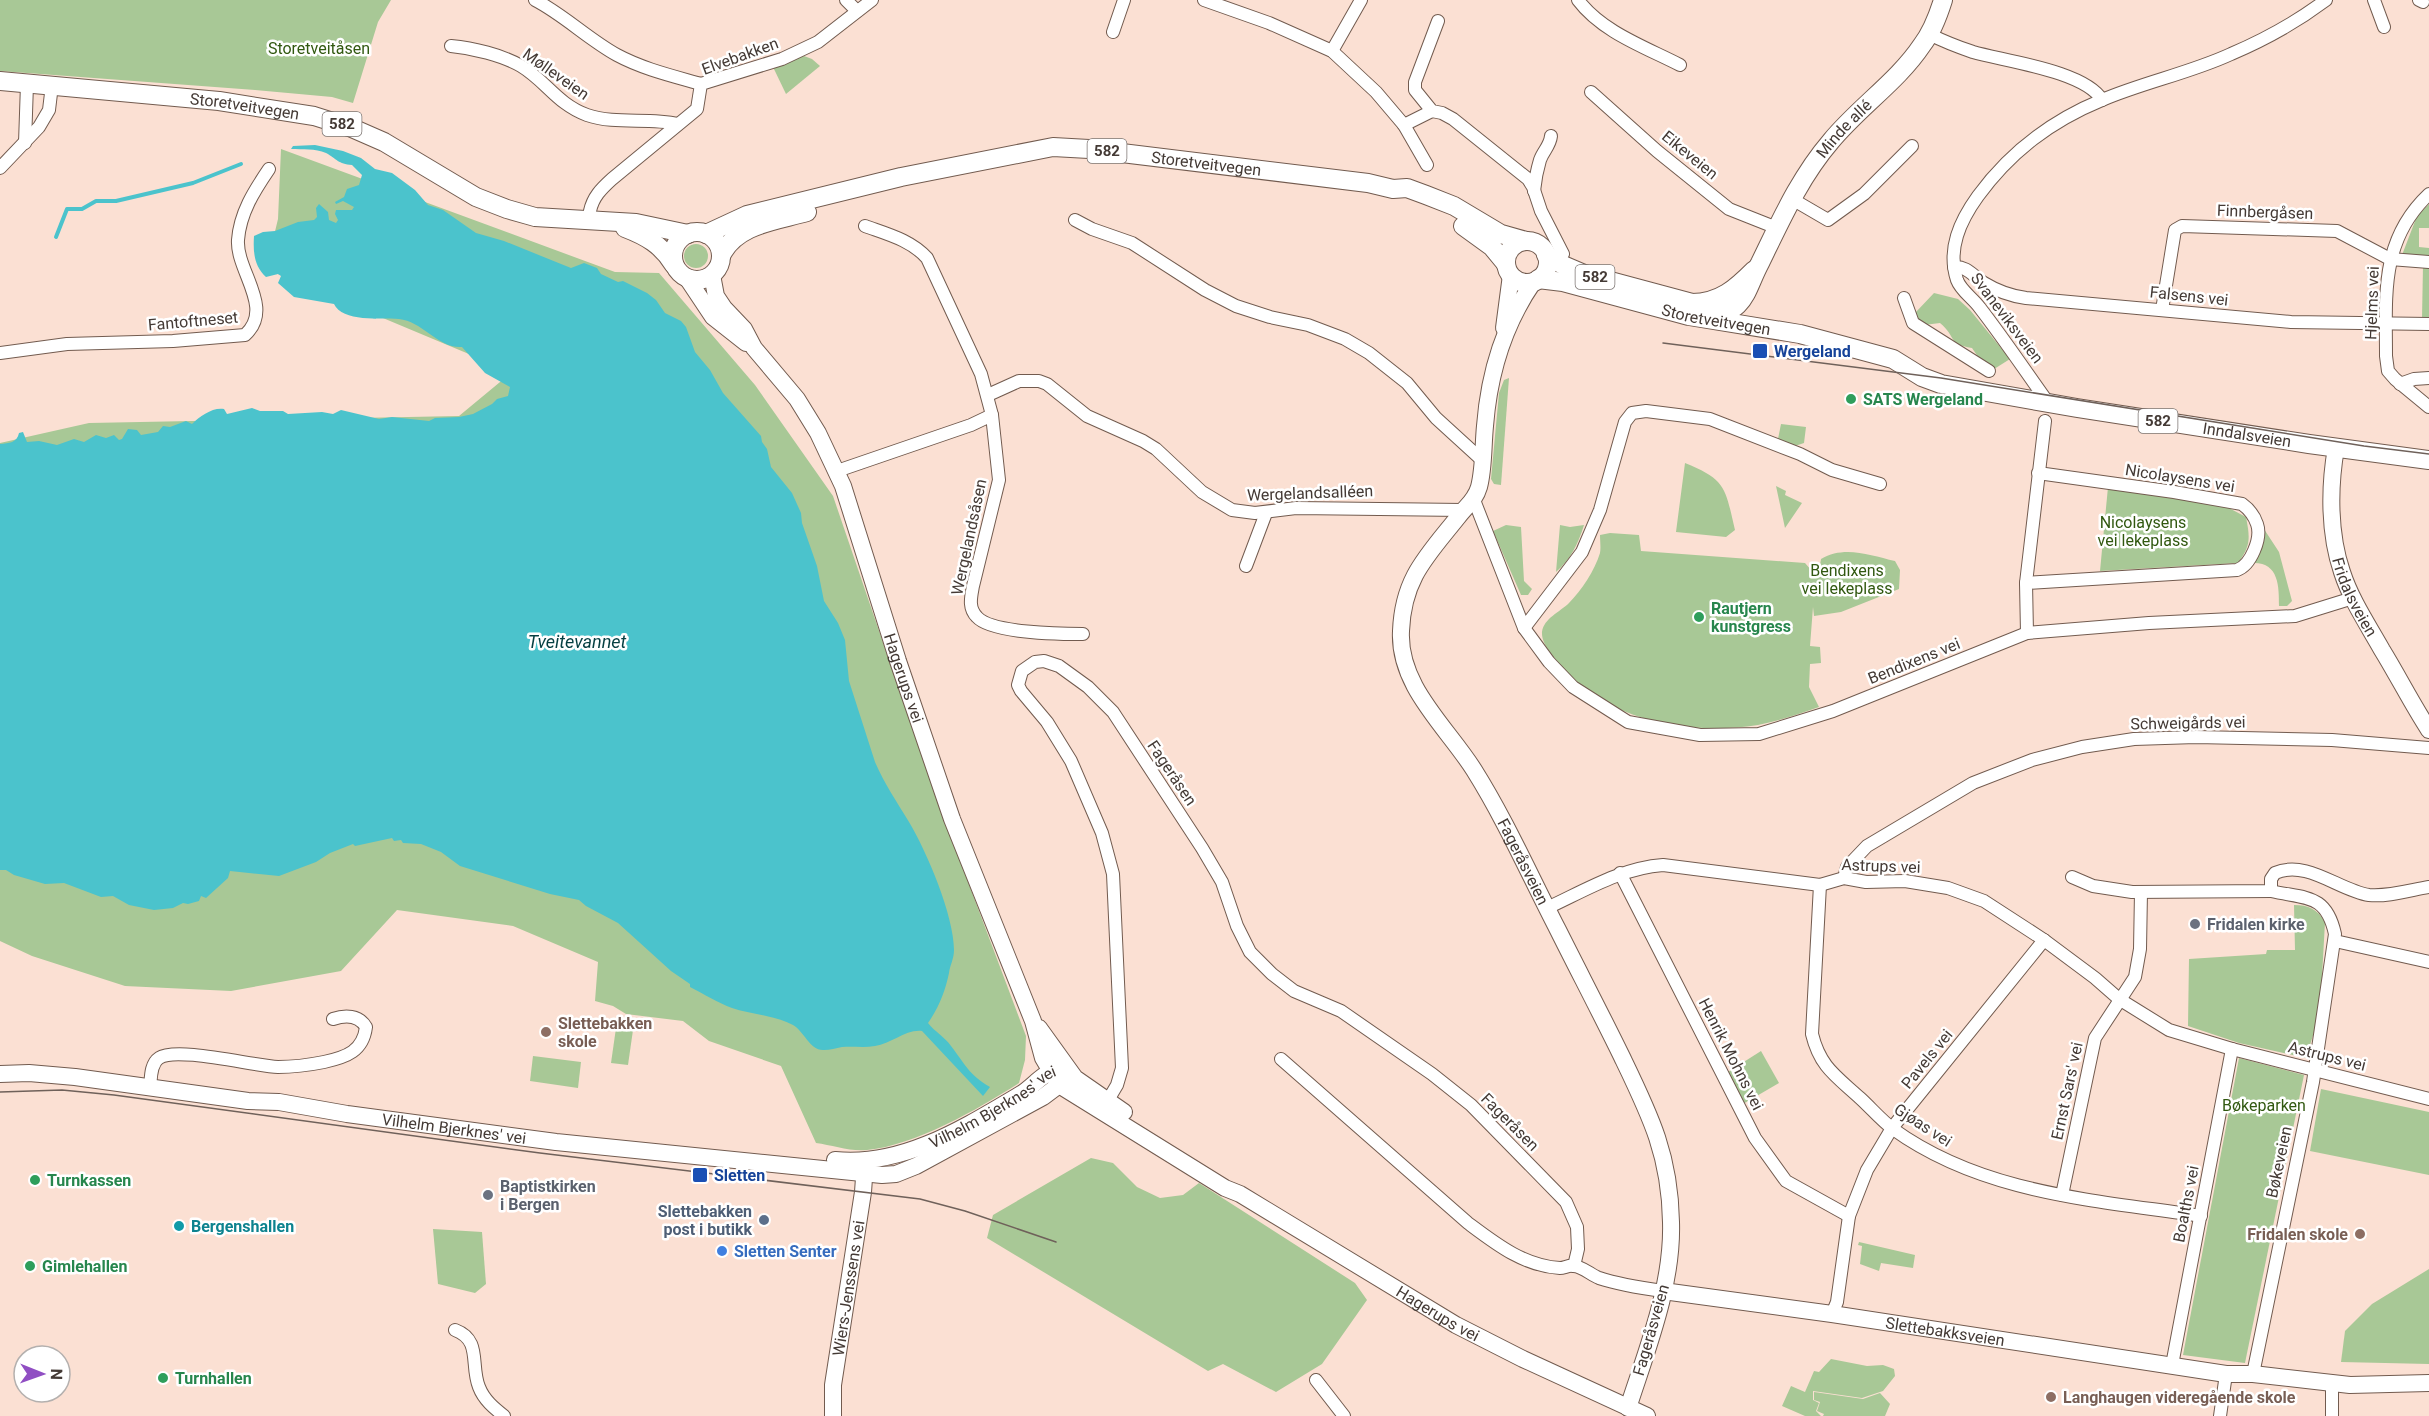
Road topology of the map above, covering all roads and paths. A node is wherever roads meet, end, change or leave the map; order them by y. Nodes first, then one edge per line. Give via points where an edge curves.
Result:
1 (535, 0) edge
2 (846, 0) edge
3 (872, 0) edge
4 (1124, 0) edge
5 (1204, 0) edge
6 (1361, 0) edge
7 (1578, 0) edge
8 (1943, 0) edge
9 (2326, 0) edge
10 (2374, 0) edge
11 (857, 12) junction
12 (1438, 21) dead end
13 (2384, 27) dead end
14 (1113, 32) dead end
15 (1929, 34) junction
16 (451, 46) dead end
17 (1332, 51) junction
18 (1680, 65) dead end
19 (0, 81) edge
20 (27, 84) junction
21 (701, 84) junction
22 (52, 85) junction
23 (1591, 92) dead end
24 (2102, 100) junction
25 (1432, 111) junction
26 (678, 124) junction
27 (1404, 125) junction
28 (1551, 136) dead end
29 (25, 143) junction
30 (1912, 146) dead end
31 (1427, 165) dead end
32 (0, 168) edge
33 (269, 169) dead end
34 (949, 169) junction
35 (1393, 189) junction
36 (1534, 192) junction
37 (2429, 194) edge
38 (1792, 199) junction
39 (590, 211) dead end
40 (1075, 220) dead end
41 (612, 223) junction
42 (865, 226) dead end
43 (1777, 228) junction
44 (697, 234) junction
45 (1526, 241) junction
46 (1555, 254) junction
47 (721, 256) junction
48 (2390, 260) junction
49 (2429, 262) edge
50 (1758, 266) junction
51 (1954, 267) junction
52 (1509, 270) junction
53 (680, 272) junction
54 (712, 275) junction
55 (1536, 280) junction
56 (1647, 291) joint
57 (1904, 298) dead end
58 (2162, 310) junction
59 (1689, 316) junction
60 (2386, 323) junction
61 (2429, 324) edge
62 (1503, 337) junction
63 (754, 348) junction
64 (0, 353) edge
65 (1893, 359) joint
66 (1989, 371) dead end
67 (2429, 378) edge
68 (2400, 384) junction
69 (988, 395) junction
70 (2429, 407) edge
71 (2047, 412) junction
72 (992, 415) junction
73 (2336, 448) junction
74 (1482, 460) junction
75 (2429, 460) edge
76 (837, 471) junction
77 (2038, 473) junction
78 (1880, 484) dead end
79 (1468, 505) junction
80 (1266, 513) junction
81 (1246, 566) dead end
82 (2026, 583) junction
83 (2353, 598) junction
84 (1524, 628) junction
85 (2027, 633) junction
86 (1083, 634) dead end
87 (2429, 730) edge
88 (2429, 748) edge
89 (1620, 873) junction
90 (2072, 877) dead end
91 (1844, 878) junction
92 (1820, 885) junction
93 (2429, 887) edge
94 (2271, 891) junction
95 (2141, 892) junction
96 (1547, 908) junction
97 (2044, 940) junction
98 (2335, 941) junction
99 (2429, 962) edge
100 (2119, 999) junction
101 (333, 1019) dead end
102 (1033, 1021) junction
103 (2232, 1049) junction
104 (1281, 1059) dead end
105 (1066, 1067) junction
106 (2315, 1070) junction
107 (1049, 1071) junction
108 (0, 1074) edge
109 (1059, 1085) junction
110 (150, 1088) junction
111 (2429, 1099) edge
112 (1104, 1106) junction
113 (1893, 1128) junction
114 (865, 1168) junction
115 (2062, 1195) junction
116 (1849, 1216) junction
117 (2201, 1216) junction
118 (1574, 1266) junction
119 (1663, 1291) junction
120 (1832, 1314) junction
121 (455, 1330) dead end
122 (2172, 1365) junction
123 (2226, 1374) junction
124 (2253, 1374) junction
125 (1316, 1380) dead end
126 (2429, 1383) edge
127 (2332, 1384) junction
128 (1628, 1408) junction
129 (504, 1416) edge
130 (833, 1416) edge
131 (1344, 1416) edge
132 (1647, 1416) edge
133 (2220, 1416) edge
134 (2332, 1416) edge

1 - 21 street via 616,55
2 - 11 street
3 - 11 street, Elvebakken
4 - 14 street
5 - 17 street
6 - 17 street
7 - 18 street via 1612,30
8 - 15 main road, Minde allé / 582
9 - 24 street, Svaneviksveien via 2230,55
10 - 13 street
11 - 21 street, Elvebakken via 818,42 782,59
12 - 25 street via 1414,90
15 - 24 street via 1973,52 2079,81
15 - 38 main road, Minde allé / 582 via 1908,63 1830,141
16 - 26 street, Mølleveien via 522,67 569,107 586,115 603,120
17 - 27 street via 1377,92
19 - 20 main road, Storetveitvegen / 582
20 - 22 main road, Storetveitvegen / 582
20 - 29 street
21 - 26 street, Elvebakken via 697,109
22 - 29 street via 49,110
22 - 41 main road, Storetveitvegen / 582 via 219,101 314,116 384,142 476,197 507,209 535,217
23 - 43 street, Eikeveien via 1729,209
24 - 51 street, Svaneviksveien via 2034,136 1999,169 1961,224 1953,251
25 - 27 street
25 - 36 street via 1453,119 1528,179
26 - 39 street, Elvebakken via 599,191
27 - 31 street
28 - 36 street via 1540,159
29 - 32 street
30 - 38 street via 1864,194 1828,220
33 - 64 street, Fantoftneset via 246,206 239,233 241,263 255,294 253,326 245,335 67,344
34 - 35 main road, Storetveitvegen / 582 via 1053,147 1251,168
34 - 44 main road, Storetveitvegen / 582 via 771,208
34 - 47 main road, Storetveitvegen / 582 via 910,184 757,225 737,236
35 - 45 main road, Storetveitvegen / 582 via 1407,188 1426,195 1454,206 1501,234
35 - 52 main road, Storetveitvegen / 582 via 1477,235
36 - 46 street
37 - 48 street, Hjelms vei via 2409,217
38 - 43 main road, Minde allé / 582
40 - 74 street via 1132,243 1236,306 1308,325 1369,353 1407,383 1436,418
41 - 44 main road, Storetveitvegen / 582
41 - 53 main road, Storetveitvegen / 582 via 656,243
42 - 69 street, Wergelandsåsen via 909,243 927,258
43 - 50 main road, Minde allé / 582
44 - 47 main road via 717,243
44 - 53 main road via 682,237 673,250
45 - 46 main road, 582
45 - 52 main road via 1511,248
46 - 55 main road
46 - 56 main road, Storetveitvegen / 582 via 1563,265 1584,274
47 - 54 main road, 582
48 - 49 street, Finnbergåsen
48 - 58 street, Finnbergåsen via 2337,231 2182,226 2175,230
48 - 60 street, Hjelms vei
50 - 56 main road, Minde allé / 582 via 1731,293 1709,302 1692,303
50 - 59 main road, Minde allé / 582 via 1747,295 1736,306 1716,315
51 - 58 street, Falsens vei via 1964,268 2013,296
51 - 71 street, Svaneviksveien via 1958,283
52 - 55 main road, 582 via 1520,281
52 - 62 main road, Fageråsveien
53 - 54 main road via 700,280
53 - 63 main road, Hagerups vei via 713,317
54 - 63 main road, Hagerups vei via 716,296 744,329
55 - 59 main road, Storetveitvegen / 582 via 1563,282
55 - 62 main road, Fageråsveien
57 - 66 street via 1913,323
58 - 60 street, Falsens vei via 2291,322
59 - 65 main road, Storetveitvegen / 582 via 1783,330
60 - 61 street, Falsens vei
60 - 68 street, Hjelms vei via 2388,370
62 - 74 main road, Fageråsveien via 1487,400
63 - 76 main road, Hagerups vei via 797,399
65 - 71 main road, Inndalsveien / 582 via 1933,382
67 - 68 street
68 - 70 street, Hjelms vei
69 - 72 street, Wergelandsåsen
69 - 80 street, Wergelandsalléen via 1018,381 1047,384 1087,416 1156,449 1223,506 1244,513
71 - 73 main road, Inndalsveien / 582
71 - 77 street
72 - 76 street
72 - 86 street, Wergelandsåsen via 999,480 970,603 975,615 988,625
73 - 75 main road, Inndalsveien / 582
73 - 83 main road, Fridalsveien via 2334,537
74 - 79 main road, Fageråsveien via 1481,479
76 - 102 main road, Hagerups vei via 952,819
77 - 82 street
77 - 82 street, Nicolaysens vei via 2242,504 2257,523 2258,536 2250,559 2237,570
78 - 84 street via 1832,470 1710,419 1646,411 1632,413 1625,422 1600,510 1582,552
79 - 80 street, Wergelandsalléen via 1296,508
79 - 84 street, Bendixens vei
79 - 96 main road, Fageråsveien via 1409,583 1400,632 1402,652 1411,680 1476,773
80 - 81 street
82 - 85 street
83 - 85 street, Bendixens vei via 2295,616
83 - 87 main road, Fridalsveien
84 - 85 street, Bendixens vei via 1573,687 1628,722 1700,735 1759,734 1833,711
88 - 91 street, Schweigårds vei via 2332,740 2196,737 2134,739 2082,747 2032,760 1973,783 1867,846 1847,867
89 - 92 street, Astrups vei via 1663,865
89 - 96 street, Astrups vei
89 - 116 street, Henrik Mohns vei via 1769,1160 1786,1181
90 - 95 street via 2093,886
91 - 92 street, Astrups vei
91 - 97 street, Astrups vei via 1948,888 1984,901
92 - 113 street, Gjøas vei via 1812,1034 1817,1053
93 - 94 street via 2367,895 2323,877 2287,870 2271,879
94 - 95 street
94 - 98 street, Bøkeveien via 2320,903 2332,922
95 - 100 street via 2140,949 2135,977
96 - 119 main road, Fageråsveien via 1661,1144 1670,1186 1672,1224
97 - 100 street, Astrups vei
97 - 113 street, Pavels vei
98 - 99 street
98 - 106 street, Bøkeveien
100 - 103 street, Astrups vei via 2169,1030
100 - 115 street, Ernst Sars' vei via 2095,1038
101 - 110 street via 349,1016 363,1021 366,1027 362,1043 352,1053 278,1067 195,1055 166,1055 153,1066
102 - 105 main road, Hagerups vei
102 - 107 main road, Hagerups vei
103 - 106 street, Astrups vei
103 - 117 street, Boalths vei
104 - 118 street via 1501,1248 1545,1265
105 - 107 main road, Vilhelm Bjerknes' vei
105 - 109 main road, Vilhelm Bjerknes' vei
105 - 112 main road, Hagerups vei
106 - 111 street, Astrups vei
106 - 124 street, Bøkeveien
107 - 109 main road, Hagerups vei
107 - 114 main road, Vilhelm Bjerknes' vei via 1025,1092 938,1140
108 - 110 main road, Vilhelm Bjerknes' vei via 65,1076
109 - 112 main road, Hagerups vei
109 - 114 main road, Vilhelm Bjerknes' vei via 916,1166 896,1174
110 - 114 main road, Vilhelm Bjerknes' vei via 279,1102 556,1142 757,1162
112 - 118 street, Fageråsen via 1122,1068 1113,874 1102,833 1071,761 1018,685 1022,671 1044,660 1088,687 1113,712 1222,882 1250,952 1294,991 1341,1011 1471,1105 1566,1202 1576,1227 1578,1249
112 - 128 main road, Hagerups vei via 1225,1188 1456,1325
113 - 115 street, Gjøas vei via 1960,1167 1997,1181
113 - 116 street, Pavels vei via 1867,1170
114 - 130 main road, Wiers-Jenssens vei via 833,1385
115 - 117 street, Gjøas vei
116 - 120 street, Pavels vei
117 - 122 street, Boalths vei
118 - 119 street via 1598,1277
119 - 120 main road, Slettebakksveien
119 - 128 main road, Fageråsveien
120 - 122 main road, Slettebakksveien
121 - 129 street via 469,1338 480,1391
122 - 123 main road, Slettebakksveien
123 - 124 main road, Slettebakksveien
123 - 133 street
124 - 127 main road, Slettebakksveien
125 - 131 street
126 - 127 main road, Slettebakksveien
127 - 134 street
128 - 132 main road, Hagerups vei

